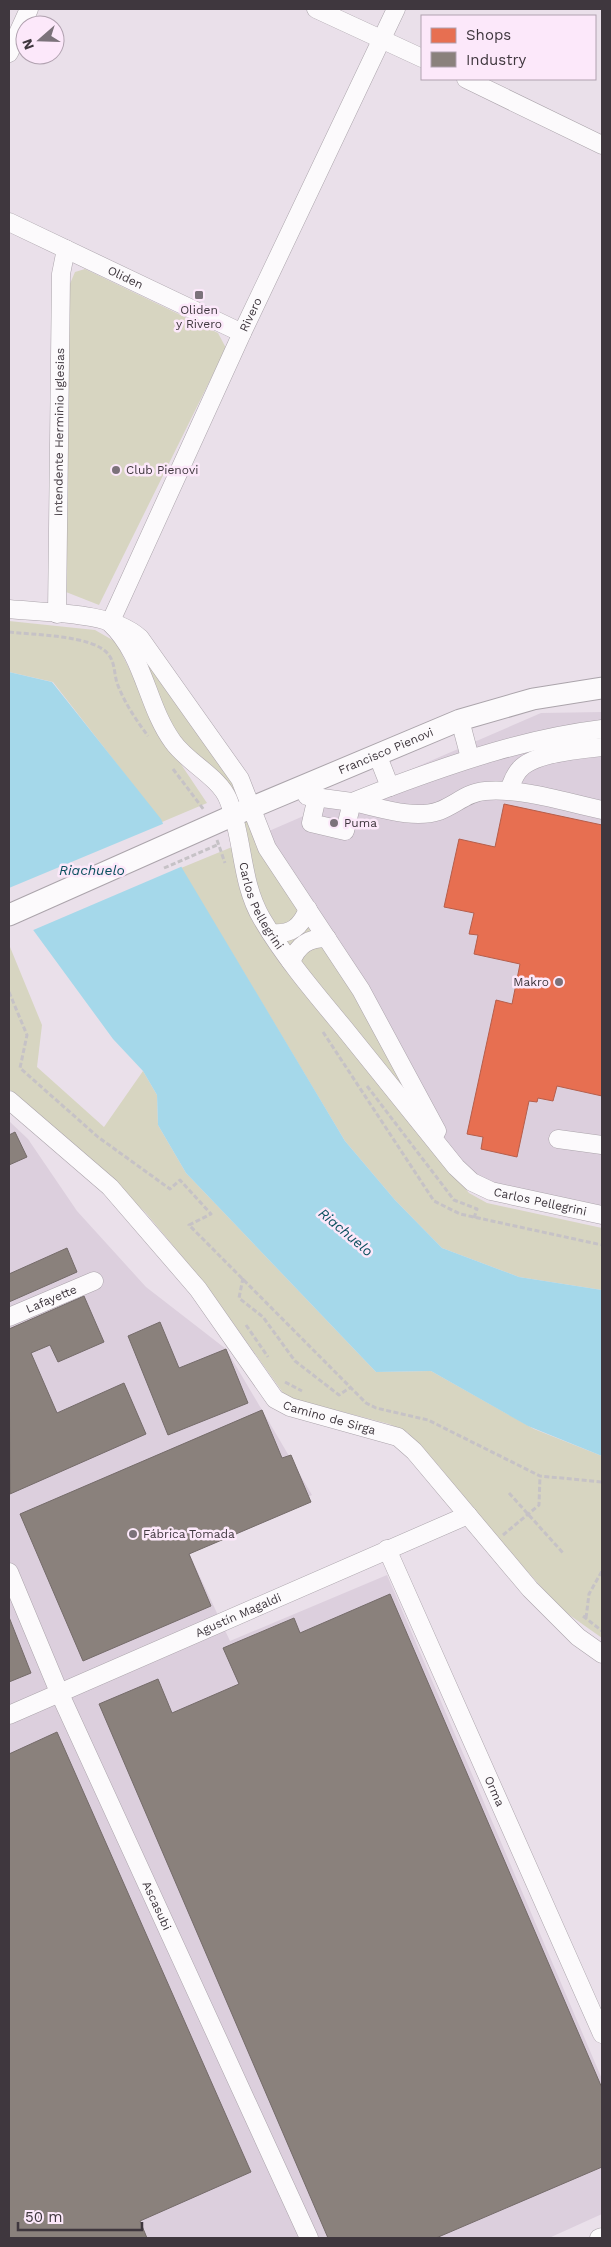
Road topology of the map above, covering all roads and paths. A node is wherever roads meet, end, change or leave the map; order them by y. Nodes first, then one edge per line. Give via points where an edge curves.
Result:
1 (30, 9) edge
2 (316, 9) edge
3 (396, 9) edge
4 (382, 38) junction
5 (9, 53) edge
6 (421, 58) edge
7 (468, 80) edge
8 (602, 144) edge
9 (9, 222) edge
10 (66, 248) junction
11 (242, 333) junction
12 (9, 609) edge
13 (57, 614) junction
14 (110, 623) junction
15 (602, 688) edge
16 (196, 719) junction
17 (460, 720) junction
18 (602, 729) edge
19 (168, 734) junction
20 (602, 747) edge
21 (377, 754) junction
22 (470, 758) junction
23 (390, 787) junction
24 (509, 790) junction
25 (286, 794) junction
26 (317, 797) junction
27 (352, 802) junction
28 (602, 810) edge
29 (243, 812) junction
30 (219, 844) dead end
31 (179, 862) dead end
32 (308, 909) junction
33 (9, 915) edge
34 (271, 933) junction
35 (327, 938) junction
36 (291, 962) junction
37 (9, 992) edge
38 (322, 1027) dead end
39 (352, 1066) dead end
40 (364, 1082) dead end
41 (9, 1100) edge
42 (558, 1139) dead end
43 (602, 1145) edge
44 (456, 1166) junction
45 (602, 1215) edge
46 (474, 1218) dead end
47 (243, 1278) junction
48 (94, 1281) dead end
49 (9, 1318) edge
50 (240, 1318) dead end
51 (271, 1362) dead end
52 (281, 1376) dead end
53 (351, 1387) junction
54 (309, 1394) dead end
55 (540, 1476) junction
56 (602, 1482) edge
57 (509, 1493) dead end
58 (468, 1514) junction
59 (528, 1514) junction
60 (497, 1528) dead end
61 (503, 1535) junction
62 (506, 1539) dead end
63 (387, 1549) junction
64 (564, 1554) dead end
65 (602, 1571) edge
66 (9, 1572) edge
67 (598, 1578) junction
68 (602, 1582) edge
69 (579, 1613) dead end
70 (586, 1618) junction
71 (602, 1631) edge
72 (602, 1654) edge
73 (59, 1692) junction
74 (9, 1714) edge
75 (602, 2034) edge
76 (309, 2238) edge

1 - 5 street
2 - 4 street
3 - 4 street, Rivero
4 - 6 street
4 - 11 street, Rivero
7 - 8 street
9 - 10 street, Oliden
10 - 11 street, Oliden
10 - 13 street, Intendente Herminio Iglesias via 61,274
11 - 14 street, Rivero
12 - 13 street, Carlos Pellegrini
13 - 14 street, Carlos Pellegrini via 96,618
14 - 16 street, Carlos Pellegrini via 131,630 140,638
14 - 19 street, Carlos Pellegrini via 130,644
15 - 17 main road, Francisco Pienovi via 533,699
16 - 19 street via 180,715 168,726
16 - 29 street, Carlos Pellegrini via 240,779
17 - 21 main road, Francisco Pienovi
17 - 22 street
18 - 22 street via 526,742
19 - 29 street, Carlos Pellegrini via 179,750
20 - 24 street via 530,762 520,768
21 - 23 street
21 - 25 main road, Francisco Pienovi
22 - 23 street
23 - 27 street
24 - 27 street via 475,793 428,813
24 - 28 street
25 - 26 street
25 - 29 main road, Francisco Pienovi
26 - 27 street
26 - 27 street via 311,823 345,831
29 - 32 street, Carlos Pellegrini
29 - 33 main road, Francisco Pienovi
29 - 34 street, Carlos Pellegrini via 248,887
30 - 31 path
32 - 34 street via 304,921 295,930
32 - 35 street, Carlos Pellegrini
34 - 36 street, Carlos Pellegrini
35 - 36 street via 304,942
35 - 44 street, Carlos Pellegrini via 361,990
36 - 44 street, Carlos Pellegrini
37 - 47 path via 27,1034 20,1068 98,1137 170,1189 180,1180 210,1214 189,1225
38 - 39 path
40 - 46 path via 454,1200 477,1209
41 - 58 street, Camino de Sirga via 110,1187 198,1289 275,1399 290,1407 398,1437
42 - 43 street
44 - 45 street, Carlos Pellegrini via 472,1182 491,1191
47 - 53 path
47 - 53 path via 239,1298 264,1317 295,1361 339,1395
48 - 49 street, Lafayette
50 - 51 path
52 - 54 path via 286,1384
53 - 55 path via 366,1403 376,1408 428,1420
55 - 56 path
55 - 59 path via 539,1504
57 - 59 path
58 - 63 street, Agustín Magaldi
58 - 72 street, Camino de Sirga via 530,1589 578,1637
59 - 61 path
59 - 64 path
60 - 61 path
61 - 62 path
63 - 73 street, Agustín Magaldi
63 - 75 street, Orma
65 - 67 path
66 - 73 street, Ascasubi
67 - 68 path
67 - 70 path via 589,1594
69 - 70 path
70 - 71 path
73 - 74 street, Agustín Magaldi
73 - 76 street, Ascasubi

